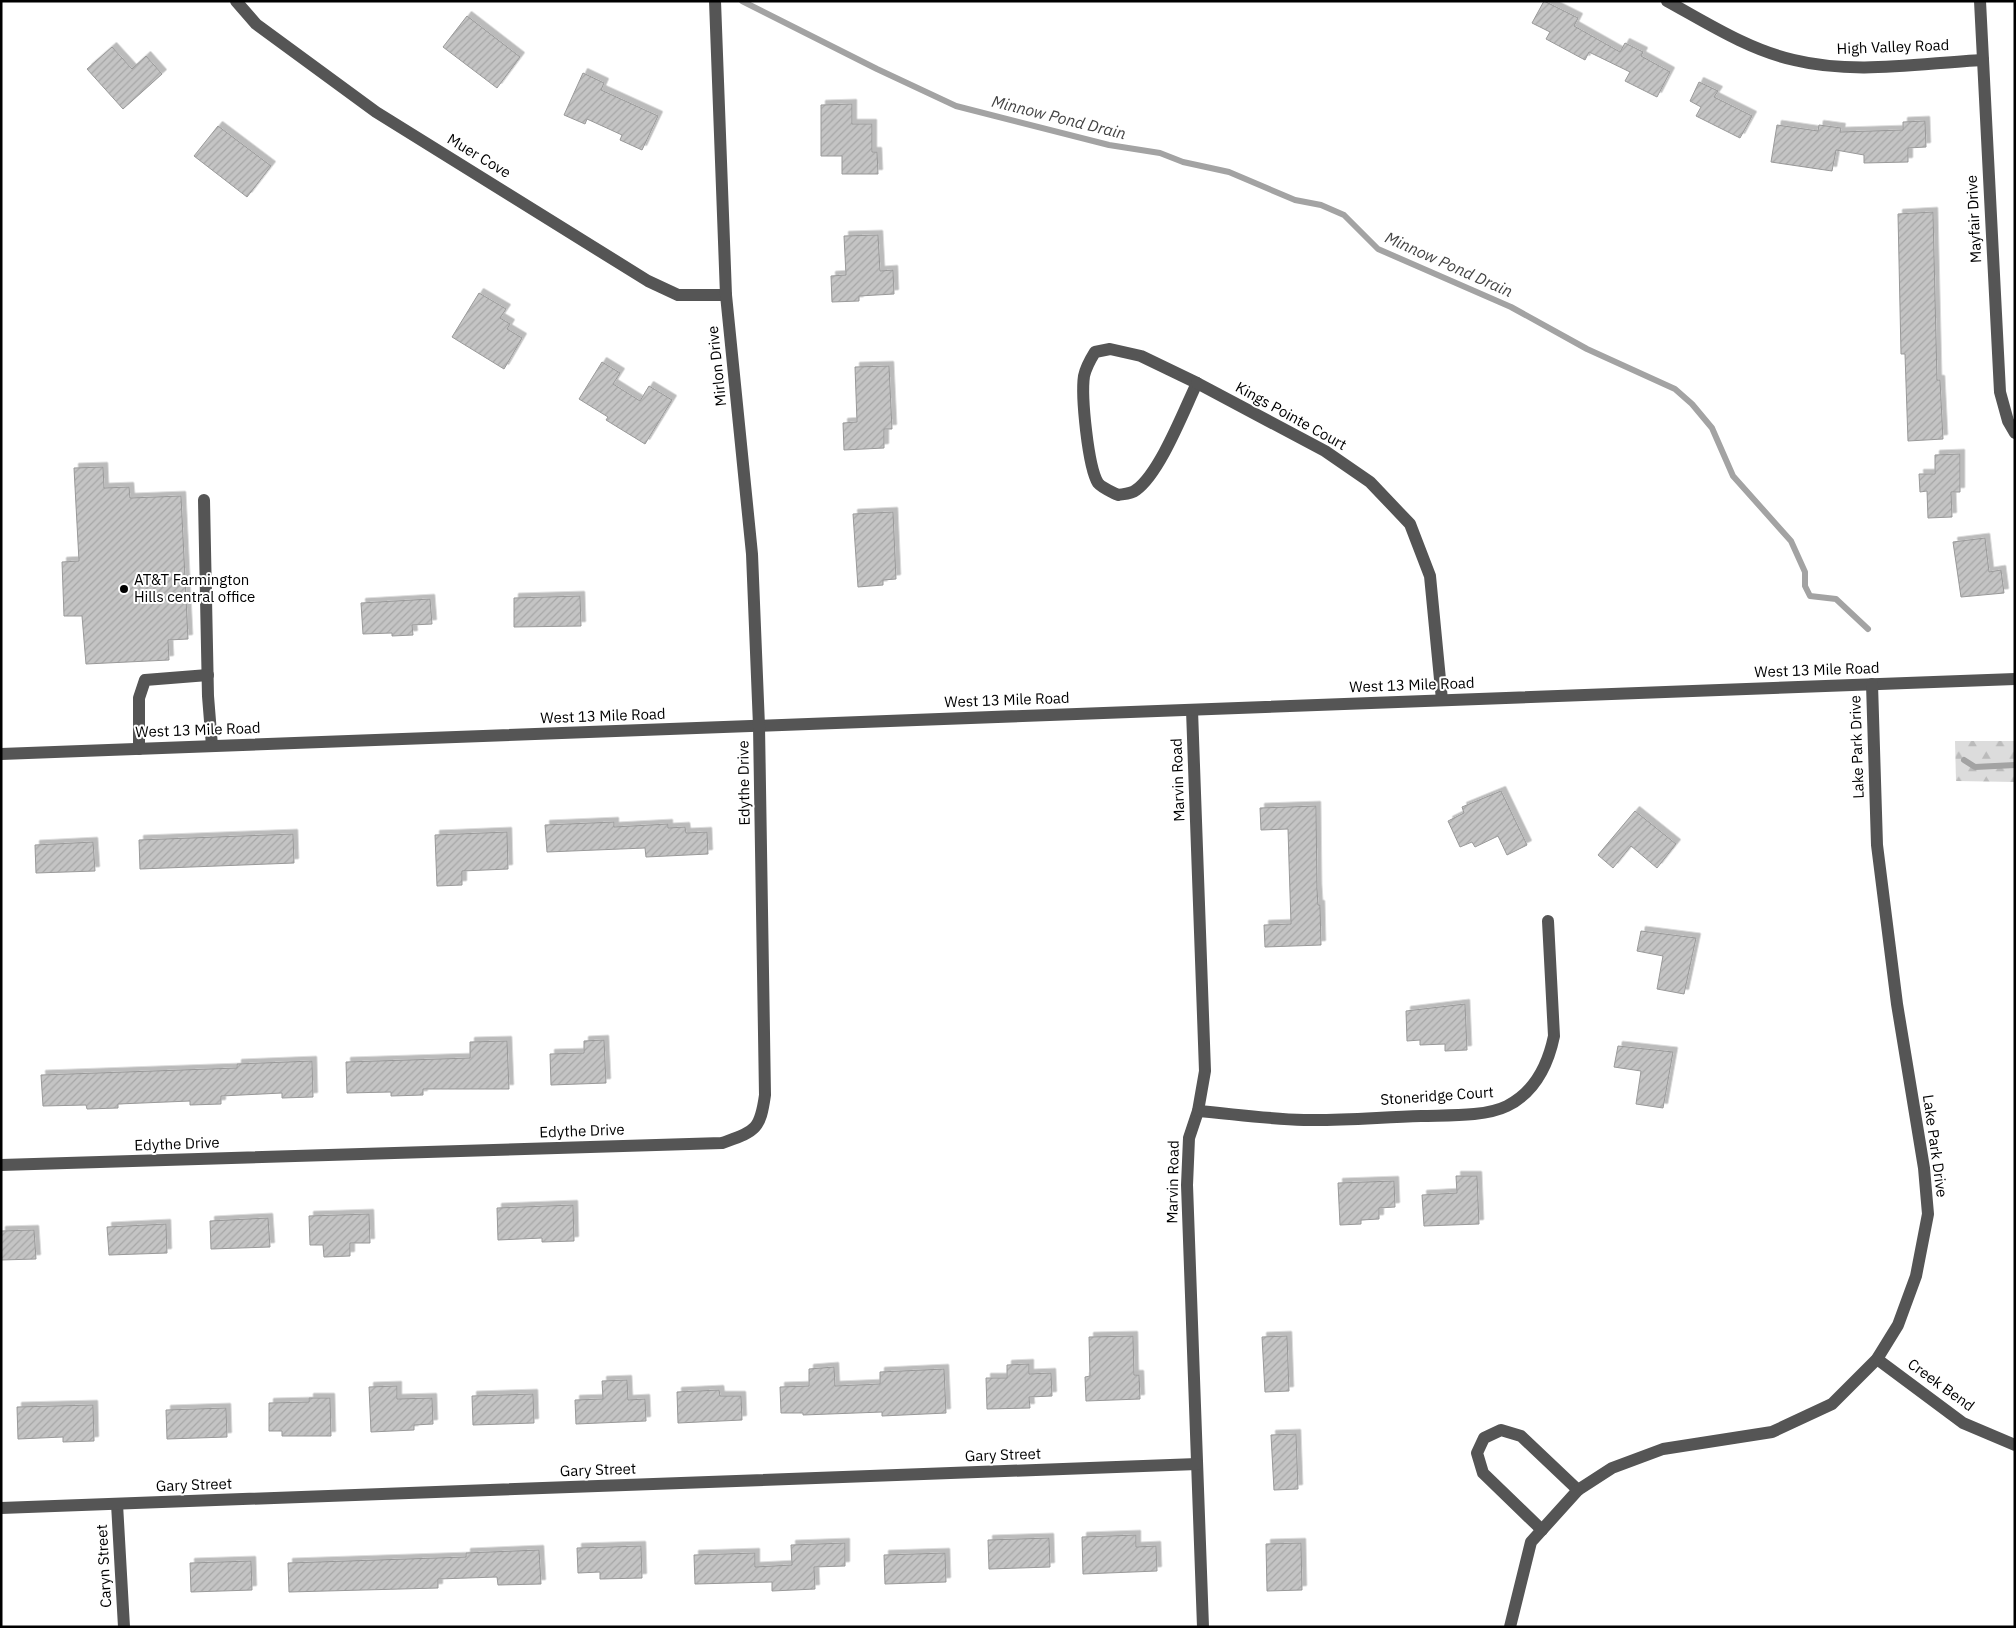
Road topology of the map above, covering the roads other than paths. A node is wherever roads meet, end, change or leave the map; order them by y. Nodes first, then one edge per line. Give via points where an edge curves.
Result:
1 (236, 1) edge
2 (714, 1) edge
3 (1667, 1) edge
4 (1980, 1) edge
5 (1983, 60) junction
6 (726, 295) junction
7 (1197, 383) junction
8 (2015, 433) edge
9 (204, 500) dead end
10 (208, 675) junction
11 (2015, 679) edge
12 (1872, 684) junction
13 (1442, 700) junction
14 (1192, 710) junction
15 (759, 726) junction
16 (212, 746) junction
17 (139, 749) junction
18 (1, 754) edge
19 (1548, 921) dead end
20 (1198, 1111) junction
21 (1, 1165) edge
22 (1877, 1359) junction
23 (2015, 1445) edge
24 (1197, 1464) junction
25 (1578, 1490) junction
26 (117, 1504) junction
27 (1, 1508) edge
28 (1542, 1530) junction
29 (124, 1627) edge
30 (1203, 1627) edge
31 (1510, 1627) edge

1 - 6 street, Muer Cove via 256,24 376,112 648,281 678,295
2 - 6 street, Mirlon Drive
3 - 5 street, High Valley Road via 1748,44 1793,60 1845,68
4 - 5 street, Mayfair Drive
5 - 8 street, Mayfair Drive via 2000,392
6 - 15 street, Mirlon Drive via 752,554
7 - 7 street, Kings Pointe Court via 1126,351 1110,349 1095,352 1087,365 1084,379 1092,471 1099,484 1118,495 1135,492 1148,478
7 - 13 street, Kings Pointe Court via 1325,451 1370,482 1410,524 1430,576
9 - 10 street
10 - 16 street
10 - 17 street via 145,680 139,698
11 - 12 street, West 13 Mile Road
12 - 13 street, West 13 Mile Road
12 - 22 street, Lake Park Drive via 1877,845 1928,1214 1916,1276 1898,1325
13 - 14 street, West 13 Mile Road
14 - 15 street, West 13 Mile Road
14 - 20 street, Marvin Road via 1205,1072
15 - 16 street, West 13 Mile Road
15 - 21 street, Edythe Drive via 765,1095 762,1118 751,1132 722,1143
16 - 17 street, West 13 Mile Road
17 - 18 street, West 13 Mile Road
19 - 20 street, Stoneridge Court via 1554,1036 1550,1054 1538,1078 1525,1094 1507,1106 1448,1115 1304,1120
20 - 24 street, Marvin Road via 1189,1138 1187,1185
22 - 23 street, Creek Bend via 1962,1423
22 - 25 street, Lake Park Drive via 1832,1404 1772,1432 1663,1449 1612,1468
24 - 26 street, Gary Street
24 - 30 street, Marvin Road
25 - 28 street, Lake Park Drive
25 - 28 street via 1521,1436 1501,1430 1484,1438 1477,1453 1483,1473
26 - 27 street, Gary Street
26 - 29 street, Caryn Street
28 - 31 street, Lake Park Drive via 1532,1542

